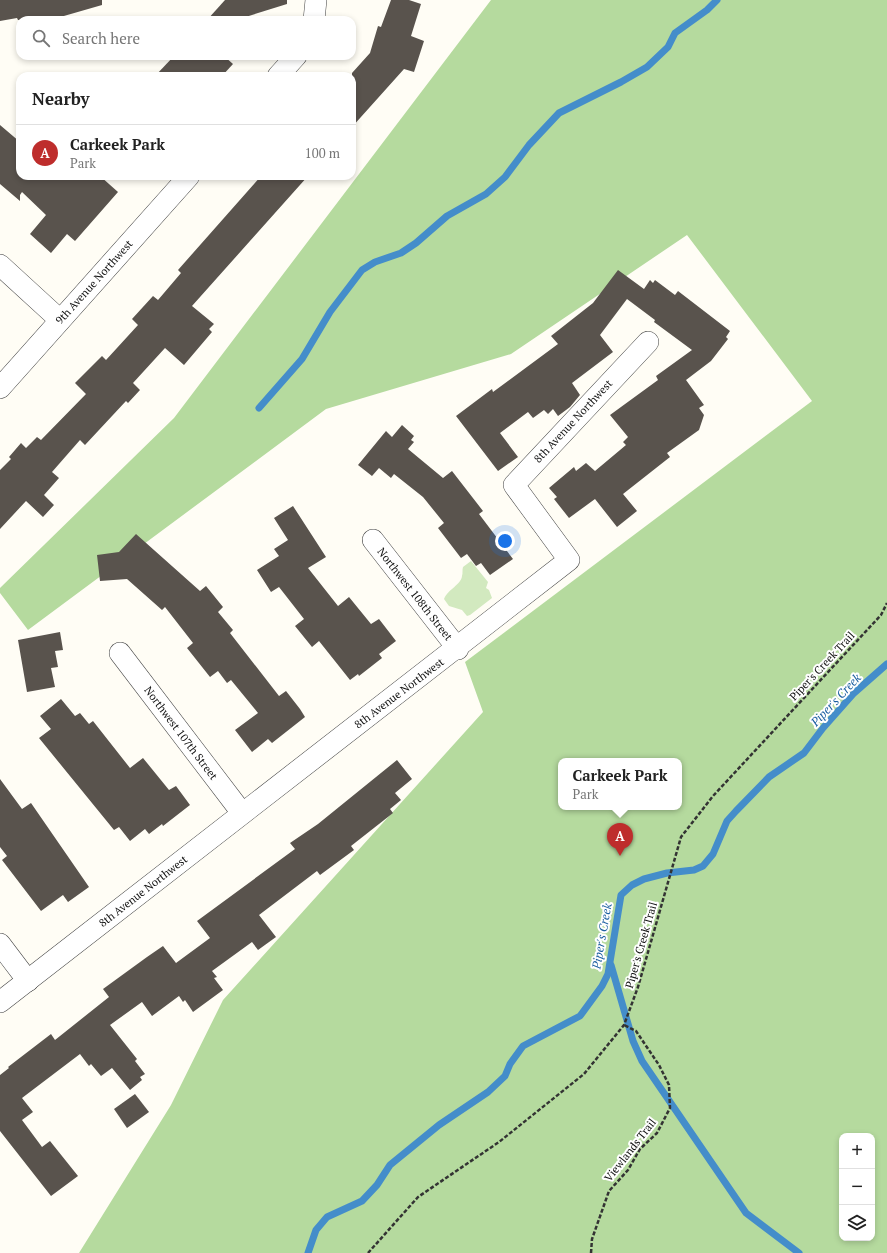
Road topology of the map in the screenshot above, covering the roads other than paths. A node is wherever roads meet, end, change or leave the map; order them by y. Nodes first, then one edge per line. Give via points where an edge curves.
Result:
1 (316, 0) edge
2 (314, 16) edge
3 (292, 60) edge
4 (282, 72) edge
5 (185, 180) edge
6 (0, 265) edge
7 (60, 320) junction
8 (648, 342) dead end
9 (0, 388) edge
10 (373, 540) dead end
11 (458, 649) junction
12 (120, 652) dead end
13 (242, 813) junction
14 (0, 944) edge
15 (28, 981) junction
16 (0, 1002) edge

1 - 2 street
3 - 4 street
5 - 7 street, 9th Avenue Northwest
6 - 7 street
7 - 9 street, 9th Avenue Northwest
8 - 11 street, 8th Avenue Northwest via 514,485 569,560
10 - 11 street, Northwest 108th Street
11 - 13 street, 8th Avenue Northwest
12 - 13 street, Northwest 107th Street
13 - 15 street, 8th Avenue Northwest
14 - 15 street
15 - 16 street, 8th Avenue Northwest

